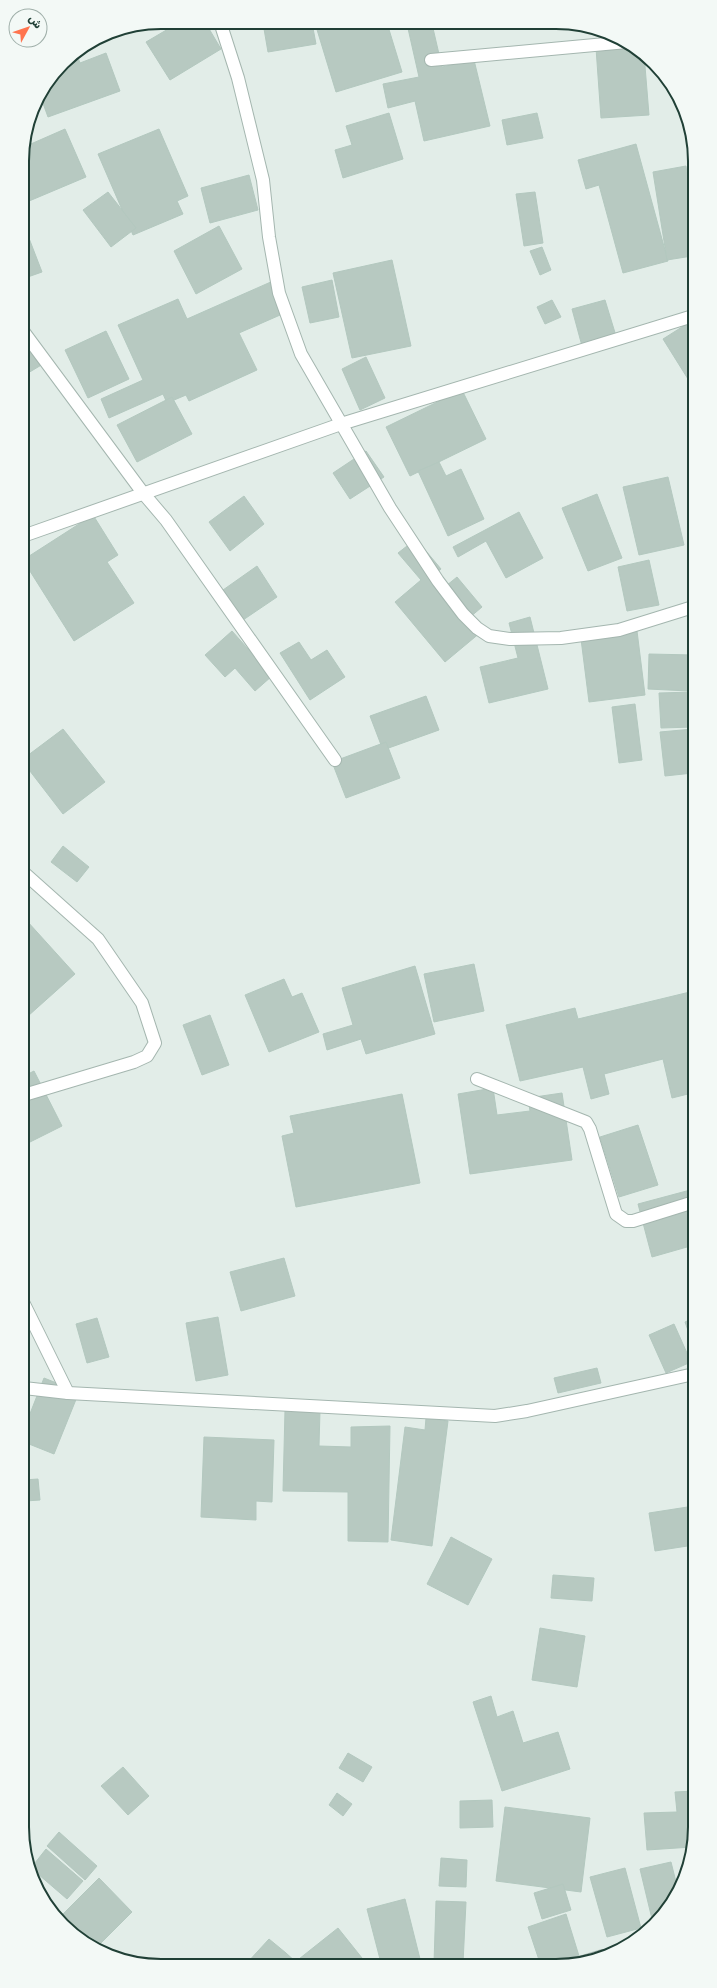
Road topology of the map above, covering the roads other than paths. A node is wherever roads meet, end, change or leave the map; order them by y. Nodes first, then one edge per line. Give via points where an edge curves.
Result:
1 (222, 29) edge
2 (614, 43) edge
3 (431, 60) dead end
4 (688, 317) edge
5 (29, 339) edge
6 (341, 424) junction
7 (143, 493) junction
8 (29, 534) edge
9 (688, 609) edge
10 (335, 760) dead end
11 (29, 877) edge
12 (477, 1079) dead end
13 (29, 1094) edge
14 (688, 1204) edge
15 (29, 1314) edge
16 (688, 1375) edge
17 (29, 1389) edge
18 (68, 1393) junction

1 - 6 street via 238,78 263,180 269,237 279,293 300,354
2 - 3 street
4 - 6 street
5 - 7 street
6 - 7 street
6 - 9 street via 390,508 438,581 463,614 489,636 561,638 619,630
7 - 8 street
7 - 10 street via 166,520
11 - 13 street via 98,939 142,1003 155,1042 147,1056 134,1062
12 - 14 street via 586,1122 616,1214 626,1221 634,1221
15 - 18 street
16 - 18 street via 495,1416
17 - 18 street

